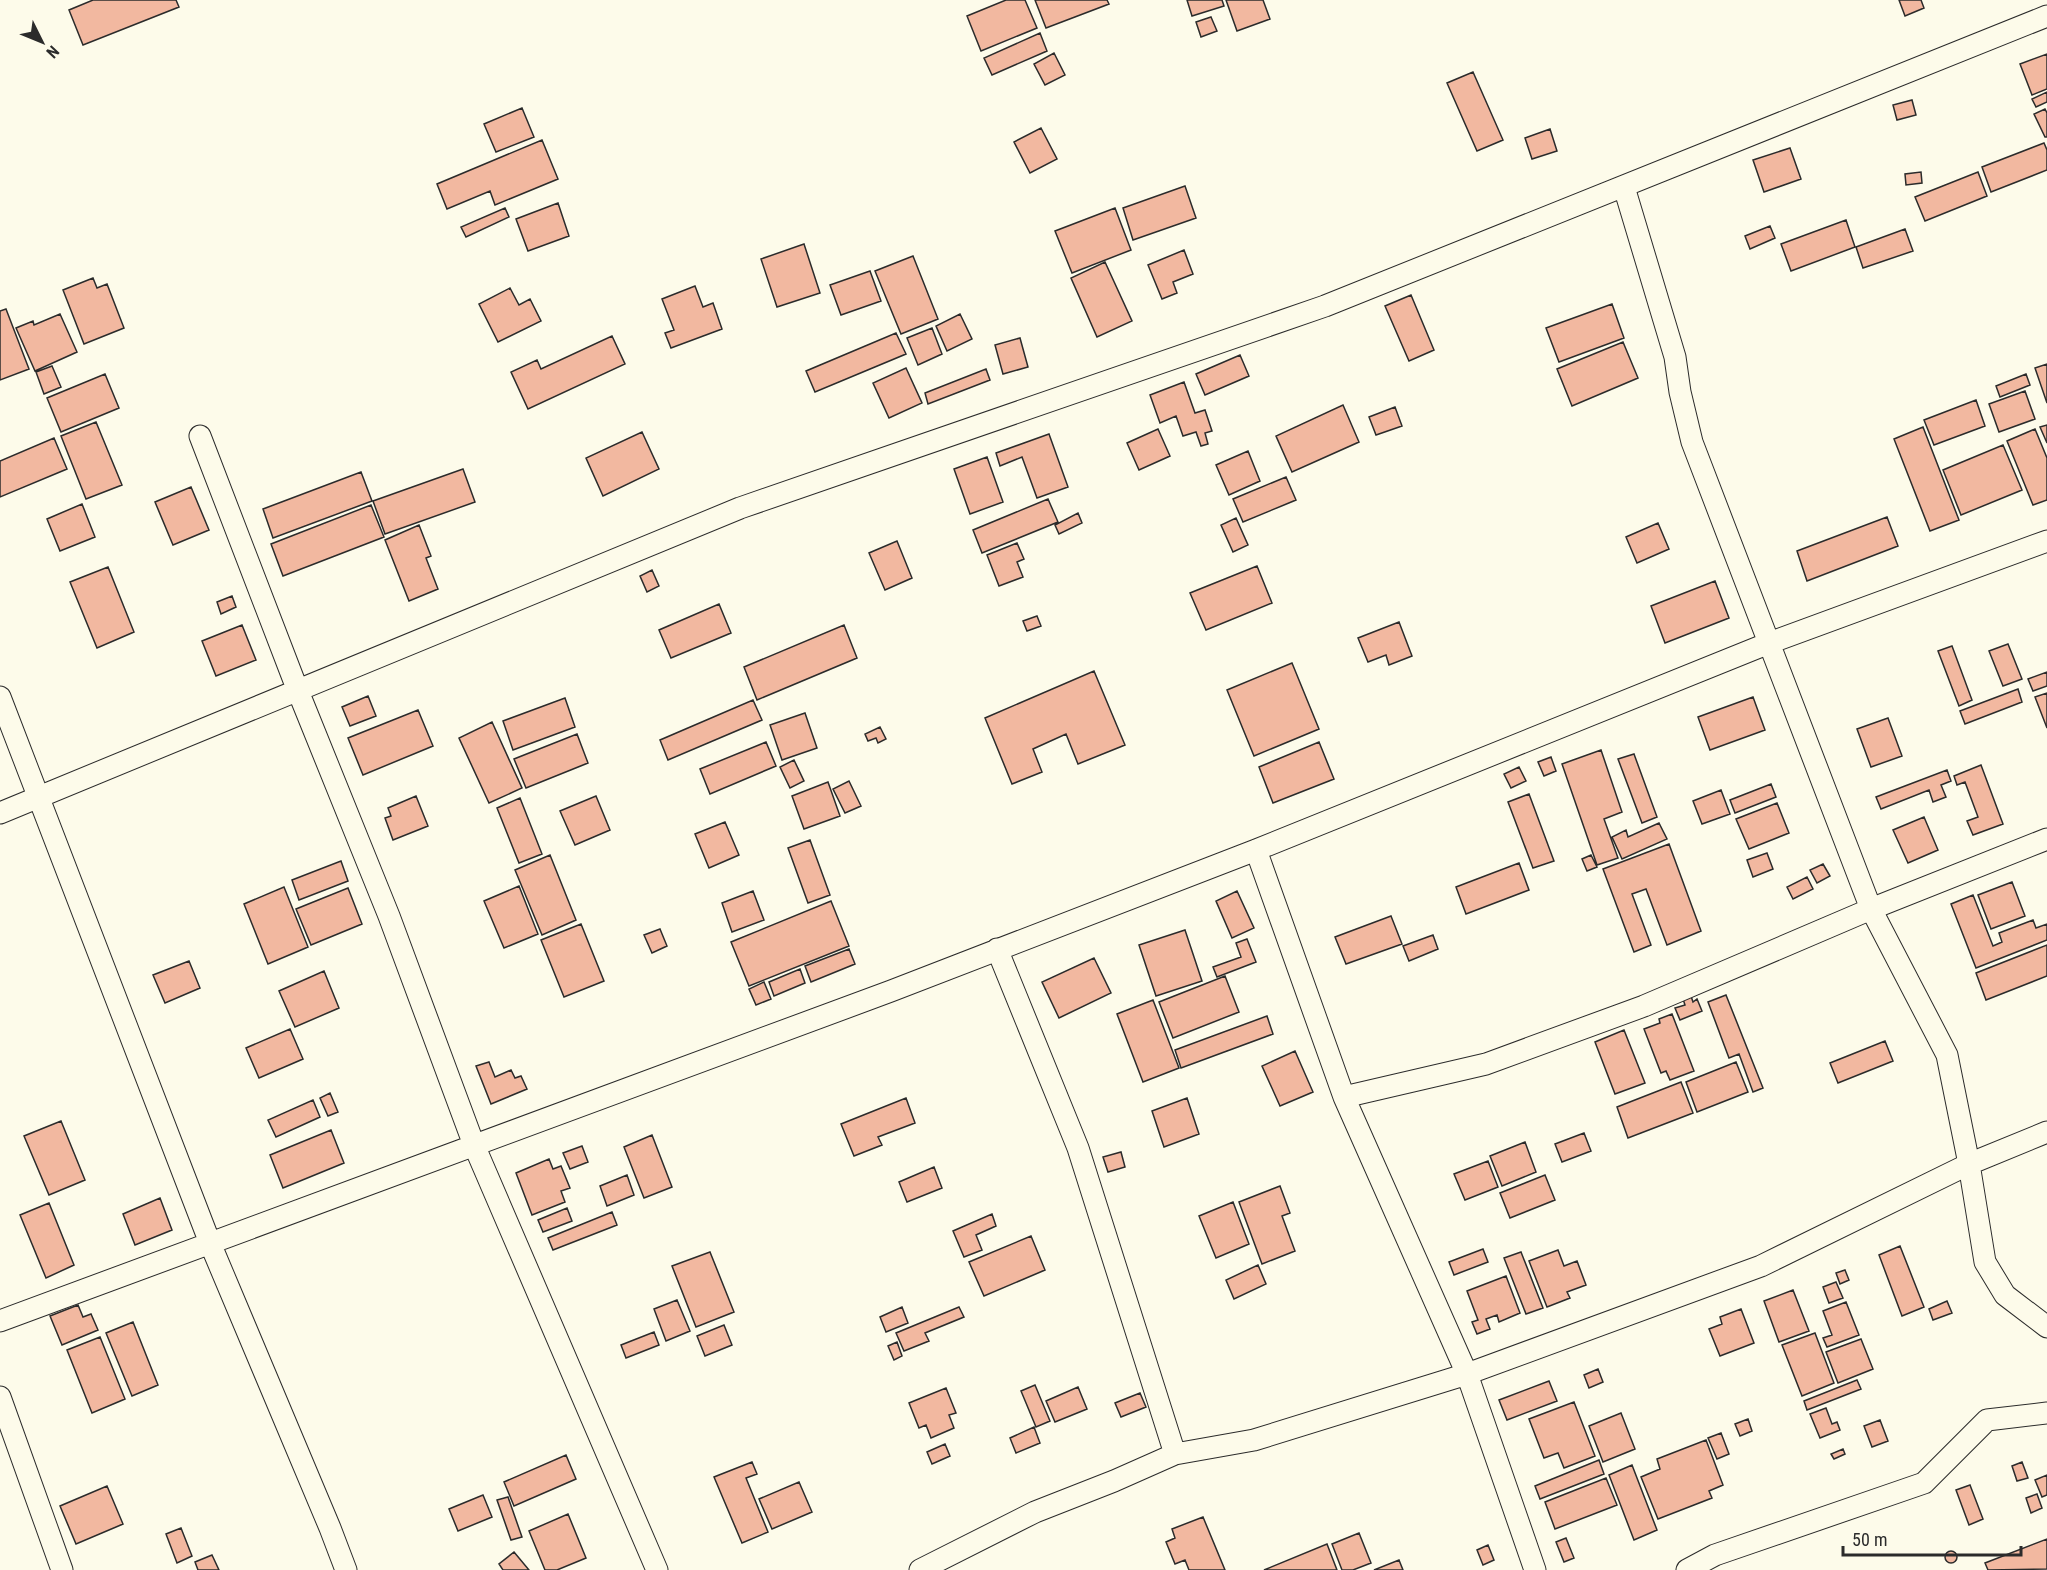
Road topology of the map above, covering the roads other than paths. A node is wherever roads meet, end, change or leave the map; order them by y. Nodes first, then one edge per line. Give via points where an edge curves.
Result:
1 (2047, 16) edge
2 (1624, 187) junction
3 (200, 436) dead end
4 (2047, 541) edge
5 (1769, 643) junction
6 (298, 691) junction
7 (0, 697) edge
8 (39, 798) junction
9 (0, 813) edge
10 (2047, 839) edge
11 (1256, 850) junction
12 (1871, 909) junction
13 (997, 950) junction
14 (1344, 1097) junction
15 (2047, 1132) edge
16 (474, 1145) junction
17 (1969, 1164) junction
18 (210, 1243) junction
19 (0, 1322) edge
20 (2047, 1327) edge
21 (1467, 1374) junction
22 (0, 1396) edge
23 (2047, 1413) edge
24 (1175, 1454) junction
25 (62, 1570) edge
26 (346, 1570) edge
27 (657, 1570) edge
28 (920, 1570) edge
29 (1535, 1570) edge
30 (1687, 1570) edge

1 - 2 street
2 - 5 street via 1675,357 1692,442
2 - 6 street via 1325,306 740,508
3 - 6 street
4 - 5 street
5 - 11 street
5 - 12 street
6 - 8 street
6 - 16 street via 389,916
7 - 8 street
8 - 9 street
8 - 18 street
10 - 12 street
11 - 13 street
11 - 14 street
12 - 14 street via 1644,1006 1486,1064
12 - 17 street via 1947,1055
13 - 16 street
13 - 24 street via 1078,1148
14 - 21 street
15 - 17 street
16 - 18 street
16 - 27 street
17 - 20 street via 1985,1262 2005,1295
17 - 21 street via 1761,1266
18 - 19 street
18 - 26 street
21 - 24 street via 1254,1440
21 - 29 street
22 - 25 street
23 - 30 street via 1987,1420 1924,1483 1715,1555
24 - 28 street via 1035,1512

